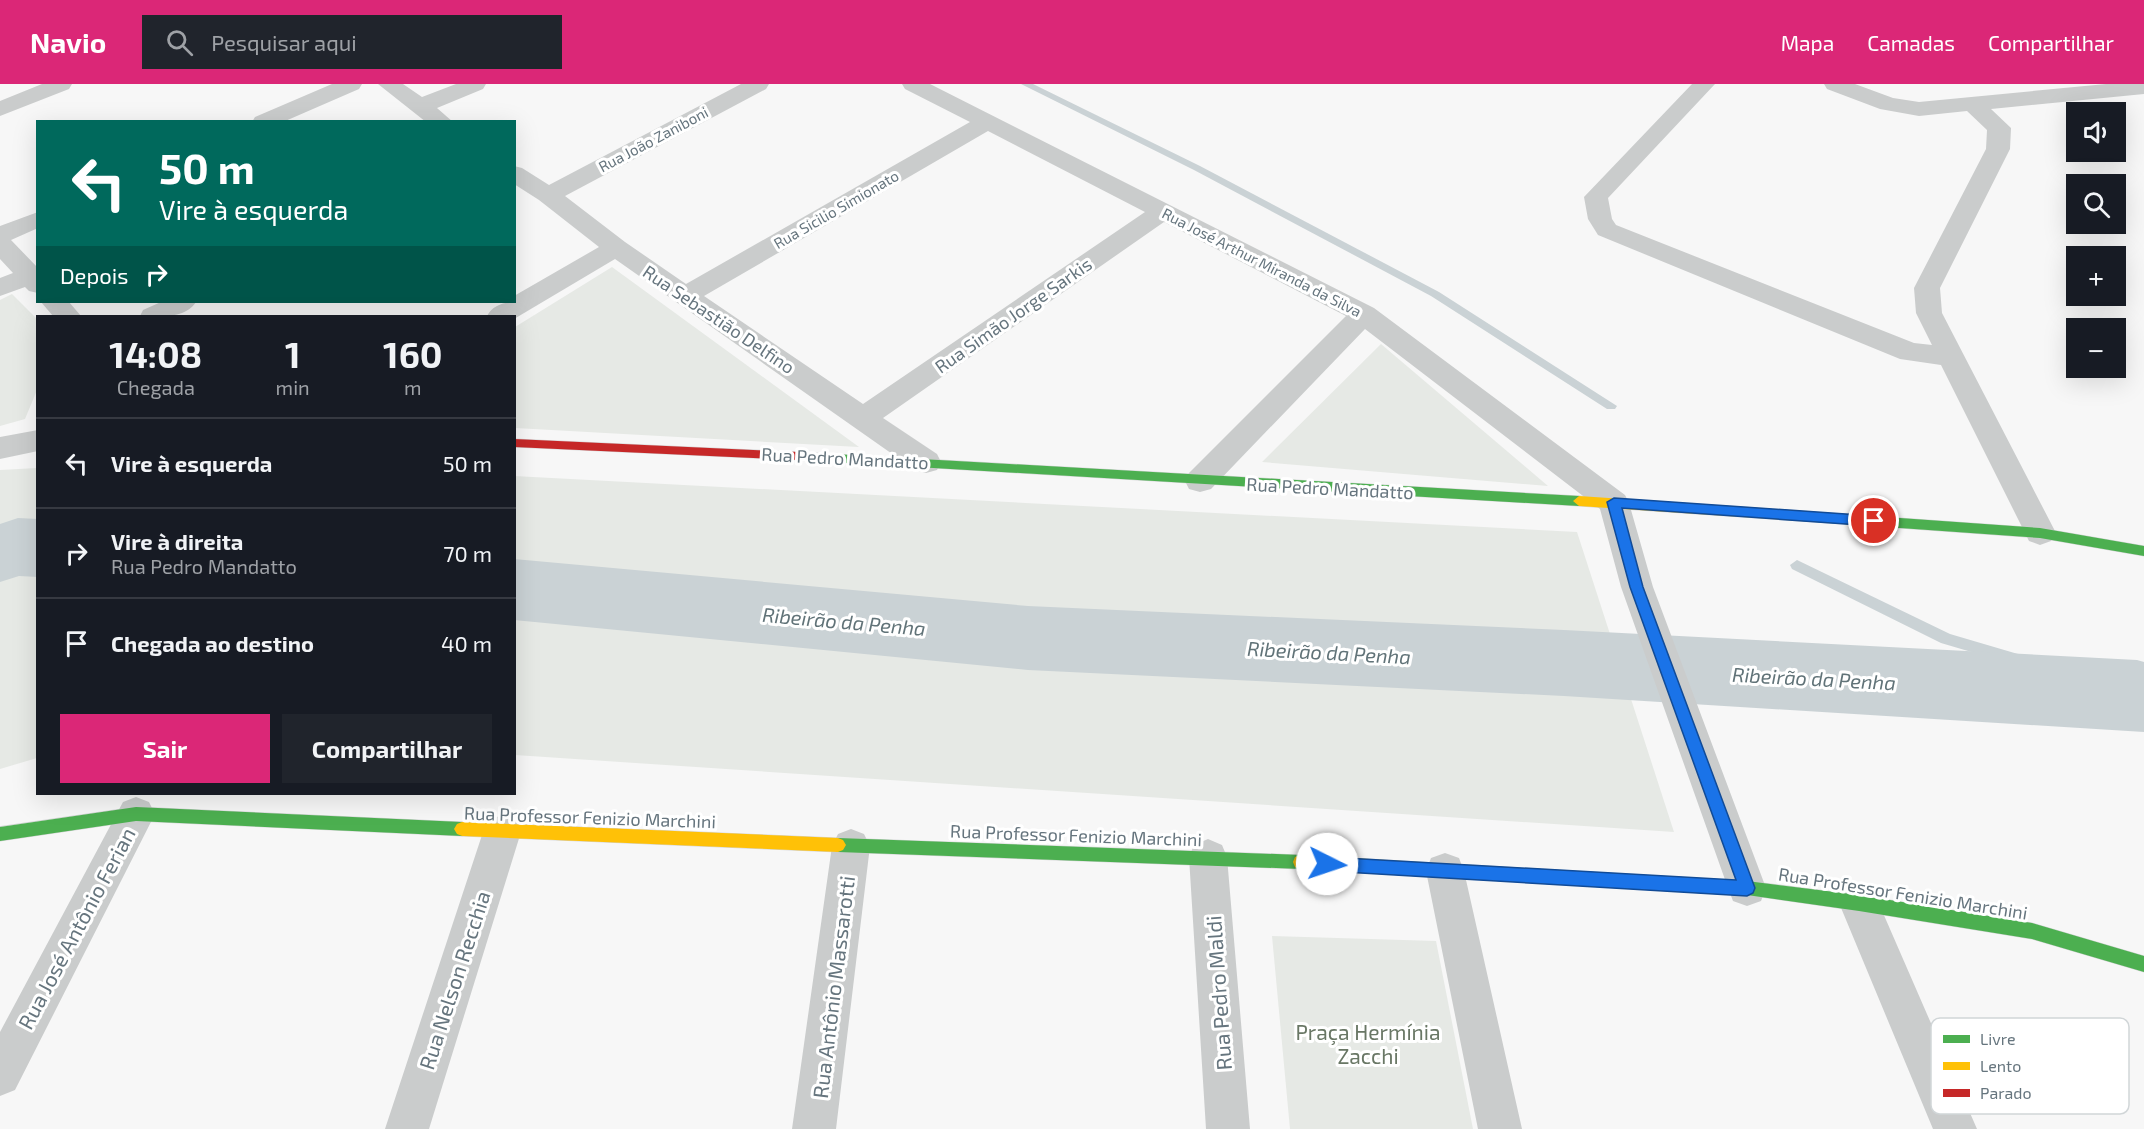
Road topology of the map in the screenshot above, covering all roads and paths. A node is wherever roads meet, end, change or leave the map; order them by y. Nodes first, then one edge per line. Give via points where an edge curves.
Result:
1 (61, 84) edge
2 (351, 84) edge
3 (389, 84) edge
4 (475, 84) edge
5 (758, 84) edge
6 (913, 84) edge
7 (1704, 84) edge
8 (1835, 84) edge
9 (2144, 87) edge
10 (1973, 105) junction
11 (421, 106) junction
12 (0, 109) edge
13 (268, 120) edge
14 (439, 120) edge
15 (986, 123) junction
16 (516, 173) edge
17 (548, 195) junction
18 (1163, 211) junction
19 (36, 220) edge
20 (0, 235) edge
21 (0, 243) edge
22 (616, 248) junction
23 (33, 280) edge
24 (0, 288) edge
25 (686, 295) junction
26 (55, 303) edge
27 (181, 303) edge
28 (1364, 314) junction
29 (67, 315) edge
30 (155, 315) edge
31 (502, 315) edge
32 (1951, 357) junction
33 (864, 418) junction
34 (36, 440) edge
35 (516, 442) edge
36 (0, 448) edge
37 (926, 462) junction
38 (1200, 481) junction
39 (1614, 502) junction
40 (2040, 533) junction
41 (2144, 551) edge
42 (136, 814) junction
43 (502, 832) junction
44 (0, 834) edge
45 (851, 846) junction
46 (1208, 857) junction
47 (1445, 871) junction
48 (1747, 888) junction
49 (1859, 903) junction
50 (2144, 964) edge
51 (1931, 1072) edge
52 (0, 1075) edge
53 (1949, 1114) edge
54 (407, 1129) edge
55 (814, 1129) edge
56 (1228, 1129) edge
57 (1500, 1129) edge
58 (1955, 1129) edge

1 - 12 street
2 - 13 street
3 - 11 street
4 - 11 street
5 - 17 street, Rua João Zaniboni
6 - 15 street, Rua José Arthur Miranda da Silva
7 - 32 street via 1596,197 1600,219 1607,230 1910,352
8 - 10 street via 1888,104 1919,109
9 - 10 street
10 - 32 street via 1999,128 1998,148 1927,288 1929,313
11 - 14 street
15 - 18 street, Rua José Arthur Miranda da Silva
15 - 25 street, Rua Sicilio Simionato
16 - 17 street, Rua Sebastião Delfino
17 - 22 street, Rua Sebastião Delfino
18 - 28 street, Rua José Arthur Miranda da Silva
18 - 33 street, Rua Simão Jorge Sarkis
19 - 20 street
21 - 23 street
22 - 25 street, Rua Sebastião Delfino
22 - 31 street
23 - 24 street
25 - 33 street, Rua Sebastião Delfino
26 - 29 street
27 - 30 street
28 - 38 street
28 - 39 street, Rua José Arthur Miranda da Silva
32 - 40 street
33 - 37 street, Rua Sebastião Delfino
34 - 36 street
35 - 37 street, Rua Pedro Mandatto
37 - 38 street, Rua Pedro Mandatto
38 - 39 street, Rua Pedro Mandatto
39 - 40 street, Rua Pedro Mandatto
39 - 48 street via 1636,587
40 - 41 street, Rua Pedro Mandatto
42 - 43 street, Rua Professor Fenizio Marchini
42 - 44 street, Rua Professor Fenizio Marchini
42 - 52 street, Rua José Antônio Ferian
43 - 45 street, Rua Professor Fenizio Marchini
43 - 54 street, Rua Nelson Recchia
45 - 46 street, Rua Professor Fenizio Marchini
45 - 55 street, Rua Antônio Massarotti
46 - 47 street, Rua Professor Fenizio Marchini
46 - 56 street, Rua Pedro Maldi
47 - 48 street, Rua Professor Fenizio Marchini
47 - 57 street
48 - 49 street, Rua Professor Fenizio Marchini
49 - 50 street, Rua Professor Fenizio Marchini via 2032,931
49 - 51 street
53 - 58 street

